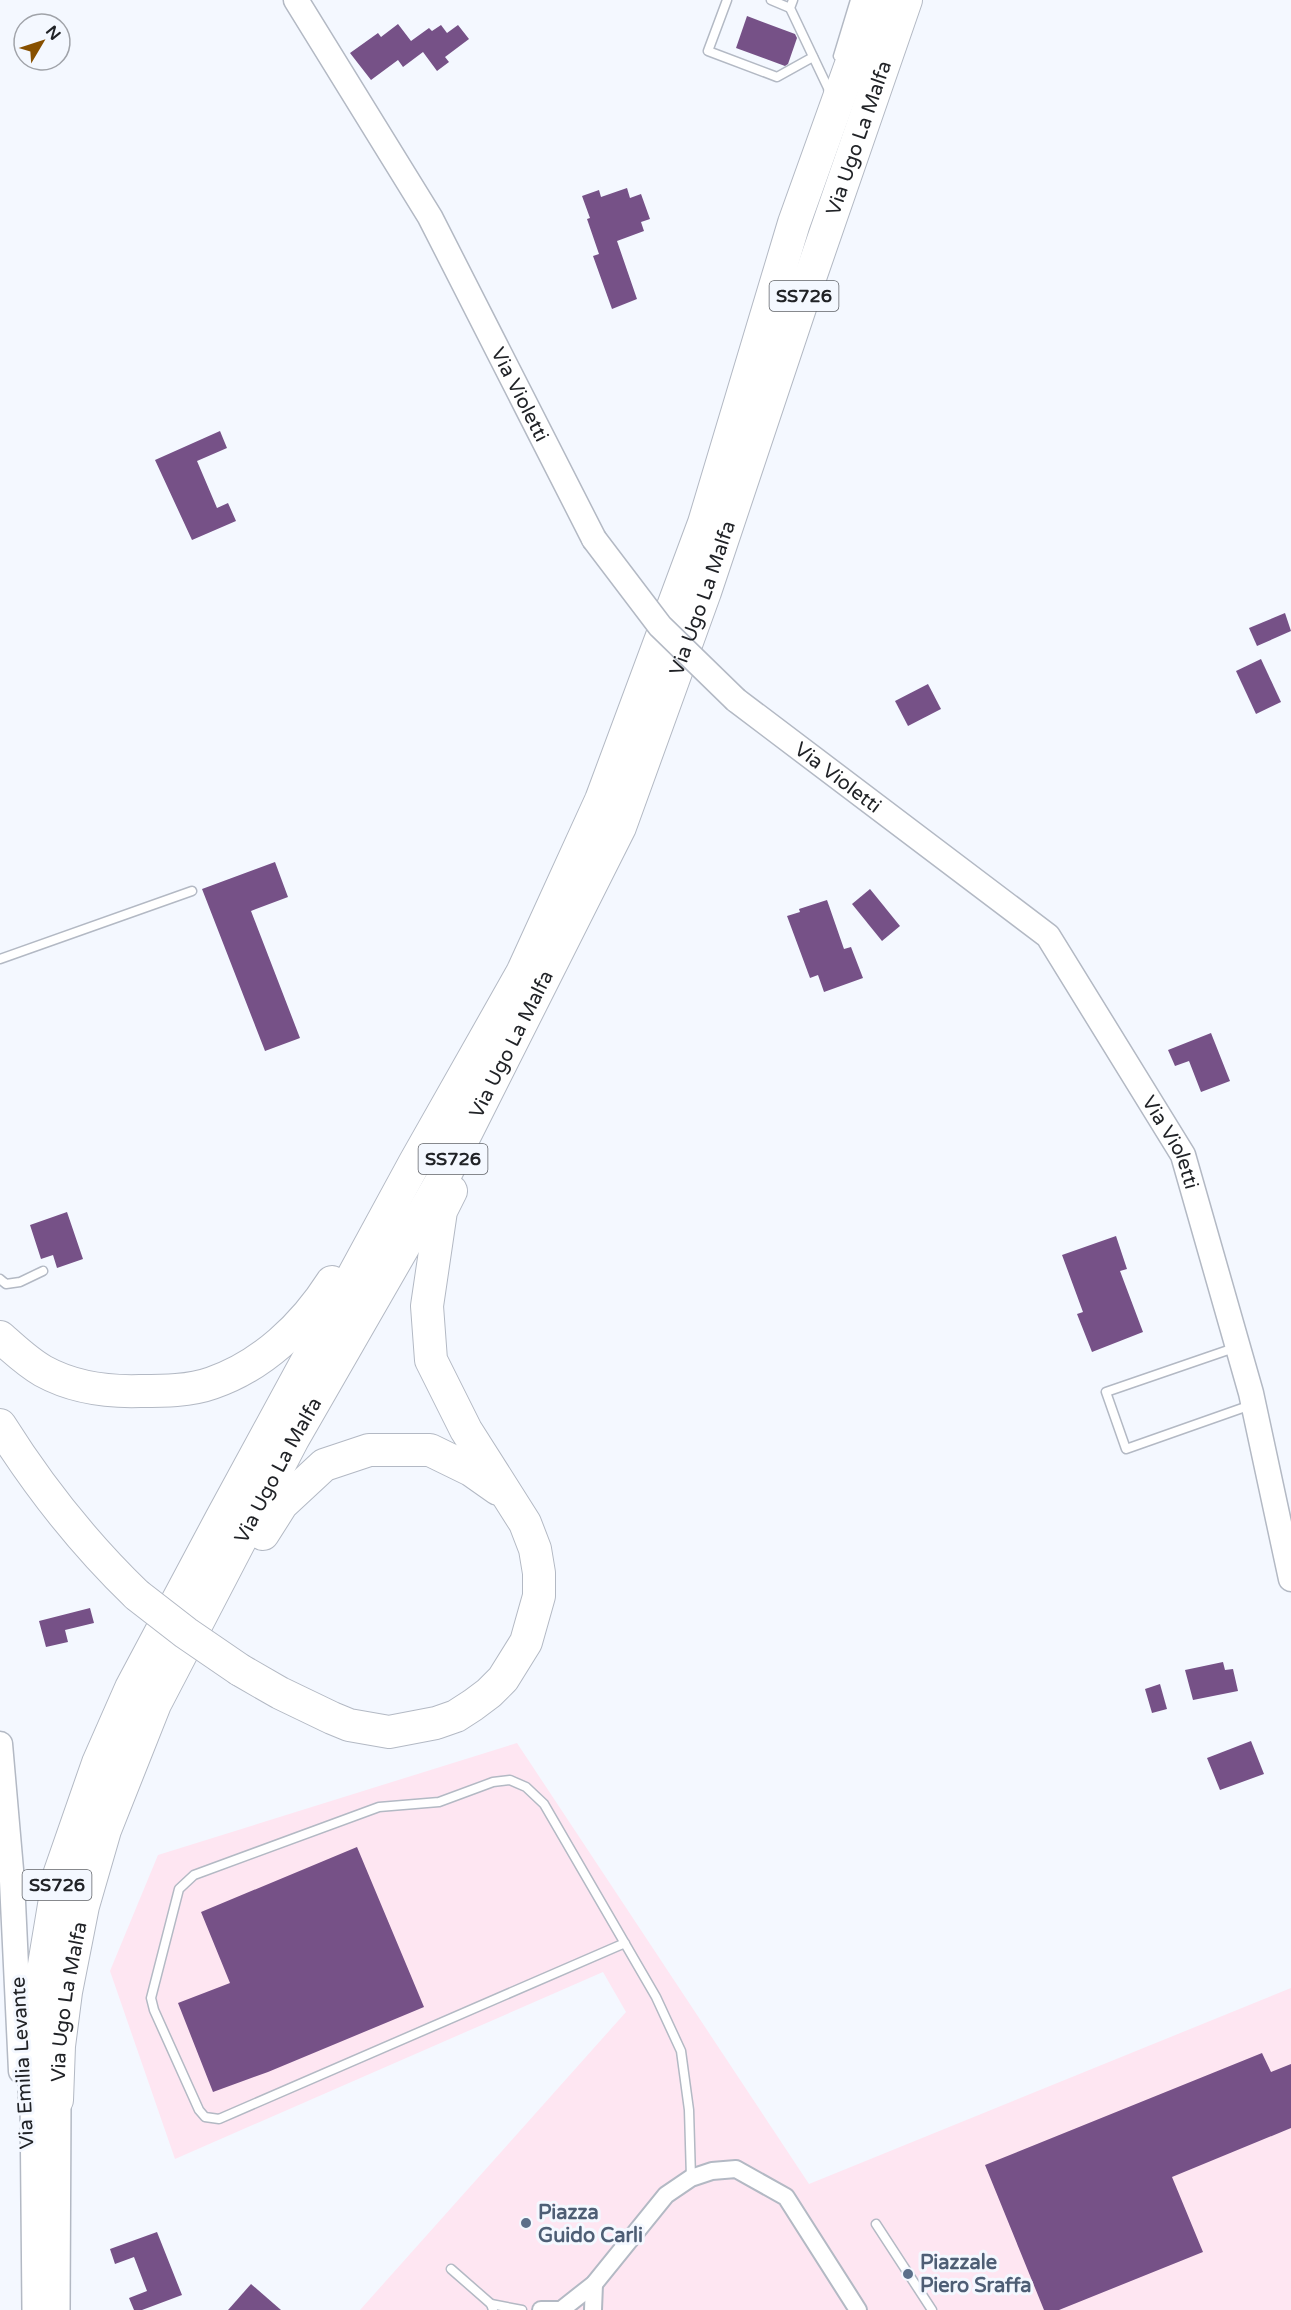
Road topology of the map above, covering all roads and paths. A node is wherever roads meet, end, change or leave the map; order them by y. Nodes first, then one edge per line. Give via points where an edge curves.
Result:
1 (296, 0) edge
2 (727, 0) edge
3 (771, 0) edge
4 (855, 0) edge
5 (874, 0) edge
6 (906, 0) edge
7 (792, 4) edge
8 (813, 57) junction
9 (835, 66) dead end
10 (831, 77) dead end
11 (828, 88) junction
12 (764, 322) junction
13 (620, 826) junction
14 (192, 891) dead end
15 (0, 958) edge
16 (415, 1162) junction
17 (43, 1271) dead end
18 (0, 1279) edge
19 (0, 1337) edge
20 (1238, 1347) junction
21 (1253, 1405) junction
22 (0, 1425) edge
23 (513, 1501) junction
24 (1291, 1579) edge
25 (155, 1704) junction
26 (0, 1744) edge
27 (625, 1943) junction
28 (45, 2097) junction
29 (691, 2178) junction
30 (876, 2224) dead end
31 (451, 2269) dead end
32 (594, 2284) junction
33 (42, 2305) edge
34 (492, 2307) edge
35 (522, 2310) edge
36 (541, 2310) edge
37 (562, 2310) edge
38 (593, 2310) edge
39 (858, 2310) edge
40 (932, 2310) edge

1 - 20 street, Via Violetti, bridge via 430,217 594,539 660,626 736,700 1048,936 1183,1155
2 - 8 lane via 708,51 777,77
3 - 7 lane
4 - 9 lane
5 - 12 highway, Via Ugo La Malfa / SS726 via 794,223
6 - 13 highway, Via Ugo La Malfa / SS726 via 705,592
7 - 8 lane
8 - 11 lane
10 - 11 lane
11 - 12 lane via 830,105 771,264
12 - 16 highway, Via Ugo La Malfa / SS726 via 704,523 601,800 522,973
13 - 23 highway via 606,878 441,1211 427,1306 431,1360 466,1430
13 - 25 highway, Via Ugo La Malfa / SS726 via 446,1173 293,1439
14 - 15 lane
16 - 19 highway via 392,1179 321,1300 285,1340 248,1368 211,1384 128,1392 83,1387 44,1371
16 - 28 highway, Via Ugo La Malfa / SS726 via 142,1666 98,1763 59,1875 41,1983 35,2041
17 - 18 lane via 20,1282 6,1284
20 - 21 street, Via Violetti
20 - 21 lane via 1106,1392 1126,1449
21 - 24 street, Via Violetti
22 - 23 highway, bridge via 62,1513 137,1594 240,1670 315,1710 369,1730 411,1730 456,1716 489,1693 515,1661 526,1642 539,1596 539,1573 535,1549
23 - 25 highway via 471,1470 430,1450 369,1450 324,1466 282,1504
25 - 28 highway, Via Ugo La Malfa / SS726 via 105,1830 83,1906 59,2046
26 - 33 street, Via Emilia Levante via 16,1936 21,2075
27 - 27 lane via 544,1804 526,1787 510,1780 439,1802 379,1807 194,1875 179,1889 151,1998 199,2110 205,2117 219,2119
27 - 29 lane via 681,2051 689,2110
28 - 33 main road, Via Ugo La Malfa / SS726
29 - 32 street via 666,2195
29 - 39 street via 712,2170 736,2169 786,2198
30 - 40 lane
31 - 34 lane
32 - 37 street
32 - 38 street
34 - 35 lane
36 - 37 street

